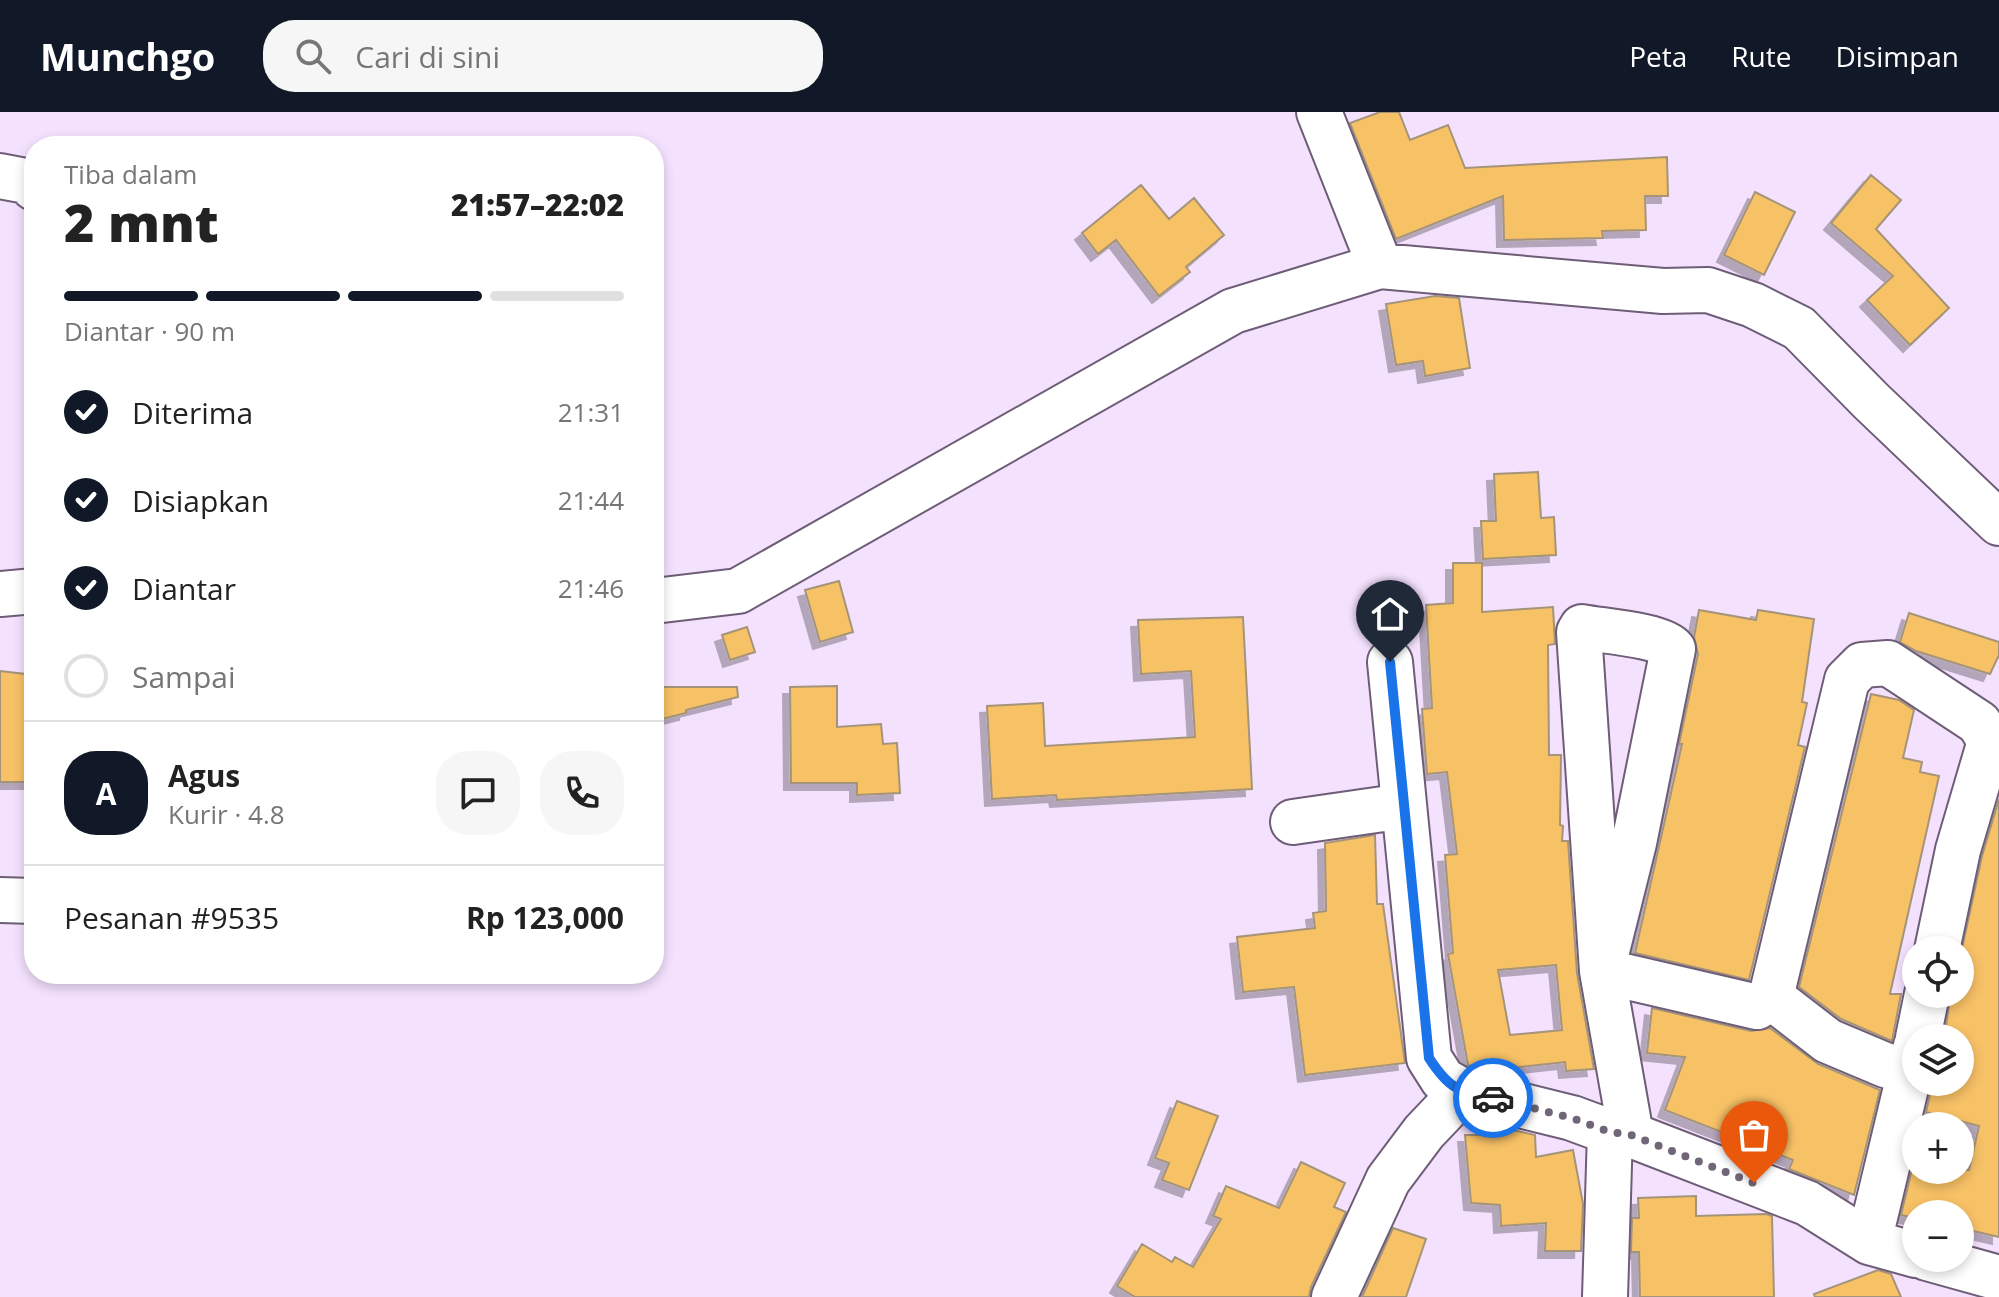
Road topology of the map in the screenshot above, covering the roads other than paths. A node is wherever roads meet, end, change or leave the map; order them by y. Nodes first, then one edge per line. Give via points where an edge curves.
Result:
1 (1319, 112) edge
2 (0, 176) edge
3 (24, 181) edge
4 (1380, 266) junction
5 (1999, 523) edge
6 (24, 592) edge
7 (0, 594) edge
8 (664, 600) edge
9 (1390, 662) dead end
10 (1994, 743) edge
11 (1404, 806) junction
12 (1293, 822) dead end
13 (0, 900) edge
14 (24, 901) edge
15 (1940, 936) edge
16 (1602, 971) junction
17 (1771, 997) junction
18 (1902, 1058) edge
19 (1463, 1091) junction
20 (1904, 1096) edge
21 (1621, 1134) junction
22 (1869, 1242) junction
23 (1902, 1251) edge
24 (1974, 1271) edge
25 (1999, 1278) edge
26 (1334, 1297) edge
27 (1605, 1297) edge

1 - 4 street
2 - 3 street
4 - 5 street via 1663,291 1708,290 1753,305 1799,328
4 - 8 street via 1233,311 738,591
6 - 7 street
9 - 11 street
10 - 15 street via 1958,850
10 - 17 street via 1979,723 1888,663 1862,665 1847,680
11 - 12 street
11 - 19 street via 1429,1058 1443,1080
13 - 14 street
16 - 16 street via 1579,632 1582,627 1656,640 1673,649
16 - 17 street via 1757,1007
16 - 21 street
17 - 18 street via 1828,1041 1885,1065
19 - 21 street
19 - 26 street via 1388,1180
20 - 22 street
21 - 22 street via 1807,1203
21 - 27 street
22 - 23 street
24 - 25 street

